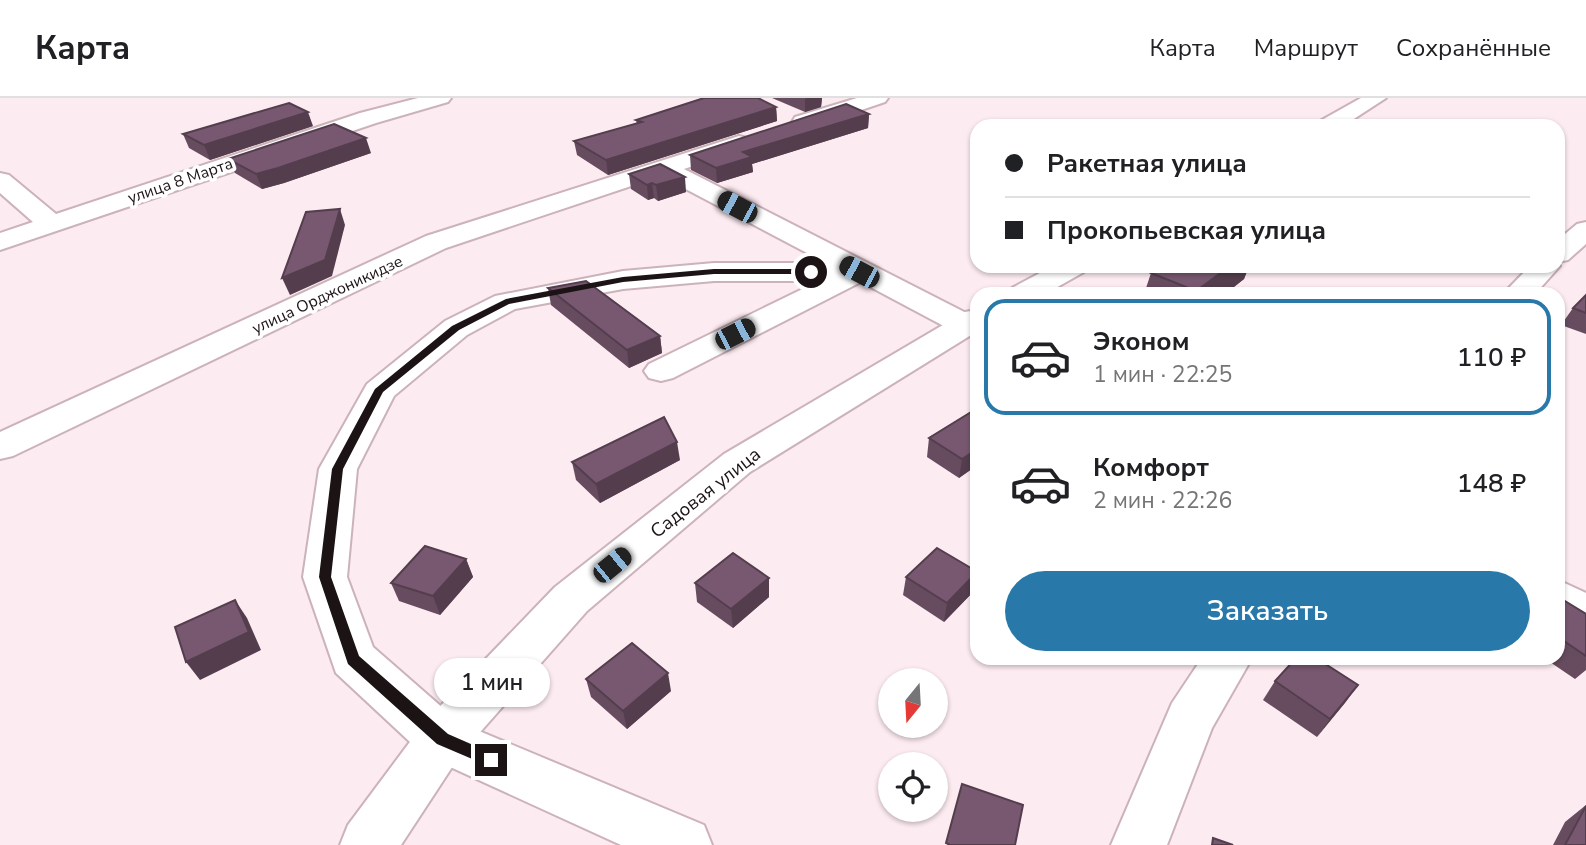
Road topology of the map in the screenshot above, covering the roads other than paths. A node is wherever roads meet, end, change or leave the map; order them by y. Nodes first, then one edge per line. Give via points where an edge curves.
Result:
1 (441, 98) edge
2 (878, 98) edge
3 (1376, 98) edge
4 (344, 104) dead end
5 (368, 117) junction
6 (1340, 119) edge
7 (664, 168) junction
8 (0, 180) edge
9 (51, 224) junction
10 (1578, 231) edge
11 (0, 242) edge
12 (1565, 246) edge
13 (859, 272) junction
14 (1061, 273) edge
15 (1539, 273) edge
16 (1036, 287) edge
17 (1525, 287) edge
18 (970, 322) edge
19 (970, 323) edge
20 (661, 371) dead end
21 (0, 447) edge
22 (1565, 602) edge
23 (1586, 616) edge
24 (1224, 665) edge
25 (442, 739) junction
26 (368, 845) edge
27 (684, 845) edge
28 (1139, 845) edge

1 - 5 street, улица 8 Марта
2 - 7 street, улица Орджоникидзе via 782,125
3 - 6 street
4 - 5 street
5 - 9 street, улица 8 Марта
7 - 13 street
7 - 21 street, улица Орджоникидзе via 436,242
8 - 9 street
9 - 11 street, улица 8 Марта
10 - 12 street
13 - 18 street
13 - 20 street
13 - 25 street via 701,273 623,280 506,302 456,328 379,391 338,469 325,577 353,660
14 - 16 street
15 - 17 street
19 - 25 street, Садовая улица via 737,463 571,599
22 - 23 street
24 - 28 street via 1190,719
25 - 26 street, Садовая улица
25 - 27 street

